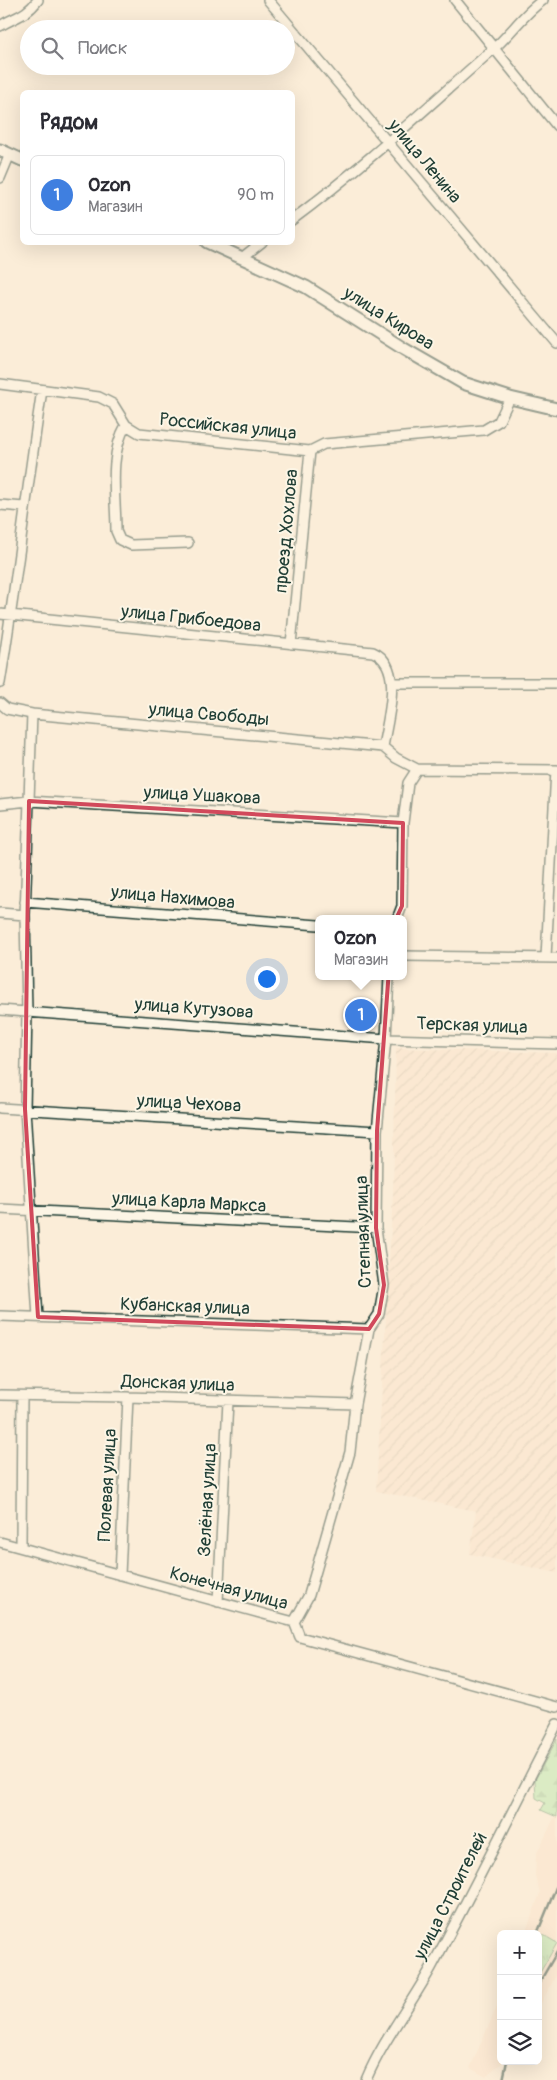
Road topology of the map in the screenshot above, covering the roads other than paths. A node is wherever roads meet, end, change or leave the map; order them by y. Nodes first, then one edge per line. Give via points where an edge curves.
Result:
1 (38, 0) edge
2 (268, 0) edge
3 (455, 0) edge
4 (543, 0) edge
5 (285, 20) edge
6 (0, 26) edge
7 (295, 32) edge
8 (494, 49) junction
9 (557, 126) edge
10 (387, 142) junction
11 (5, 152) edge
12 (20, 159) edge
13 (0, 178) edge
14 (295, 218) edge
15 (214, 245) edge
16 (258, 245) edge
17 (243, 257) junction
18 (557, 343) edge
19 (0, 384) edge
20 (42, 390) junction
21 (510, 398) junction
22 (557, 409) edge
23 (126, 425) junction
24 (310, 451) junction
25 (0, 505) edge
26 (24, 507) junction
27 (188, 543) dead end
28 (0, 614) edge
29 (11, 616) junction
30 (291, 644) junction
31 (0, 683) edge
32 (392, 683) junction
33 (557, 683) edge
34 (0, 703) edge
35 (32, 714) junction
36 (383, 747) junction
37 (417, 769) junction
38 (556, 770) edge
39 (29, 801) junction
40 (0, 804) edge
41 (403, 823) junction
42 (25, 902) junction
43 (0, 913) edge
44 (25, 915) junction
45 (399, 915) edge
46 (315, 925) edge
47 (407, 956) edge
48 (546, 957) junction
49 (557, 958) edge
50 (389, 980) edge
51 (0, 1010) edge
52 (27, 1012) junction
53 (386, 1039) junction
54 (557, 1044) edge
55 (0, 1108) edge
56 (26, 1110) junction
57 (377, 1131) junction
58 (0, 1210) edge
59 (32, 1210) junction
60 (376, 1228) junction
61 (0, 1316) edge
62 (38, 1317) junction
63 (369, 1330) junction
64 (0, 1396) edge
65 (22, 1396) junction
66 (128, 1397) junction
67 (228, 1401) junction
68 (355, 1404) junction
69 (0, 1542) edge
70 (21, 1546) junction
71 (120, 1575) junction
72 (218, 1602) junction
73 (294, 1622) junction
74 (557, 1707) edge
75 (557, 1724) edge
76 (366, 2080) edge

1 - 6 street via 20,17
2 - 5 street, улица Ленина
3 - 8 street
4 - 8 street via 531,8
7 - 10 street, улица Ленина
8 - 9 street
8 - 10 street
10 - 14 street
10 - 18 street, улица Ленина
11 - 12 main road
11 - 13 street
15 - 17 main road, улица Кирова
16 - 17 street
17 - 21 main road, улица Кирова via 306,287 455,379
19 - 20 street
20 - 23 street via 99,397 113,404
20 - 26 street
21 - 22 main road, улица Кирова
21 - 24 street, Российская улица via 499,421 484,430 324,444
23 - 24 street, Российская улица via 139,433 155,436
23 - 27 street via 116,450 116,531 120,540 131,546
24 - 30 street, проезд Хохлова
25 - 26 street
26 - 29 street
28 - 29 street, улица Грибоедова
29 - 30 street, улица Грибоедова
29 - 31 street
30 - 32 street, улица Грибоедова via 378,654 388,667
32 - 33 street
32 - 36 street
34 - 35 street, улица Свободы via 6,710
35 - 36 street, улица Свободы
35 - 39 street
36 - 37 street
37 - 38 street
37 - 41 street via 408,783
38 - 48 street
39 - 40 street, улица Ушакова
39 - 41 street, улица Ушакова
39 - 42 street
41 - 45 street via 402,906
42 - 44 street
42 - 46 street, улица Нахимова
43 - 44 street
44 - 52 street
47 - 48 street
48 - 49 street
50 - 53 street, Степная улица
51 - 52 street, улица Кутузова
52 - 53 street, улица Кутузова
52 - 56 street
53 - 54 street, Терская улица
53 - 57 street, Степная улица
55 - 56 street, улица Чехова
56 - 57 street, улица Чехова
56 - 59 street
57 - 60 street, Степная улица
58 - 59 street, улица Карла Маркса
59 - 60 street, улица Карла Маркса
59 - 62 street
60 - 63 street, Степная улица via 384,1285 379,1314
61 - 62 street, Кубанская улица
62 - 63 street, Кубанская улица
63 - 68 street, Степная улица
64 - 65 street, Донская улица
65 - 66 street, Донская улица
65 - 70 street
66 - 67 street, Донская улица
66 - 71 street, Полевая улица
67 - 68 street, Донская улица
67 - 72 street, Зелёная улица
68 - 73 street, Степная улица via 350,1452 309,1594
69 - 70 street, Конечная улица
70 - 71 street, Конечная улица
71 - 72 street, Конечная улица
72 - 73 street, Конечная улица
73 - 74 street, Конечная улица via 300,1637
75 - 76 street, улица Строителей via 441,1950 376,2056

